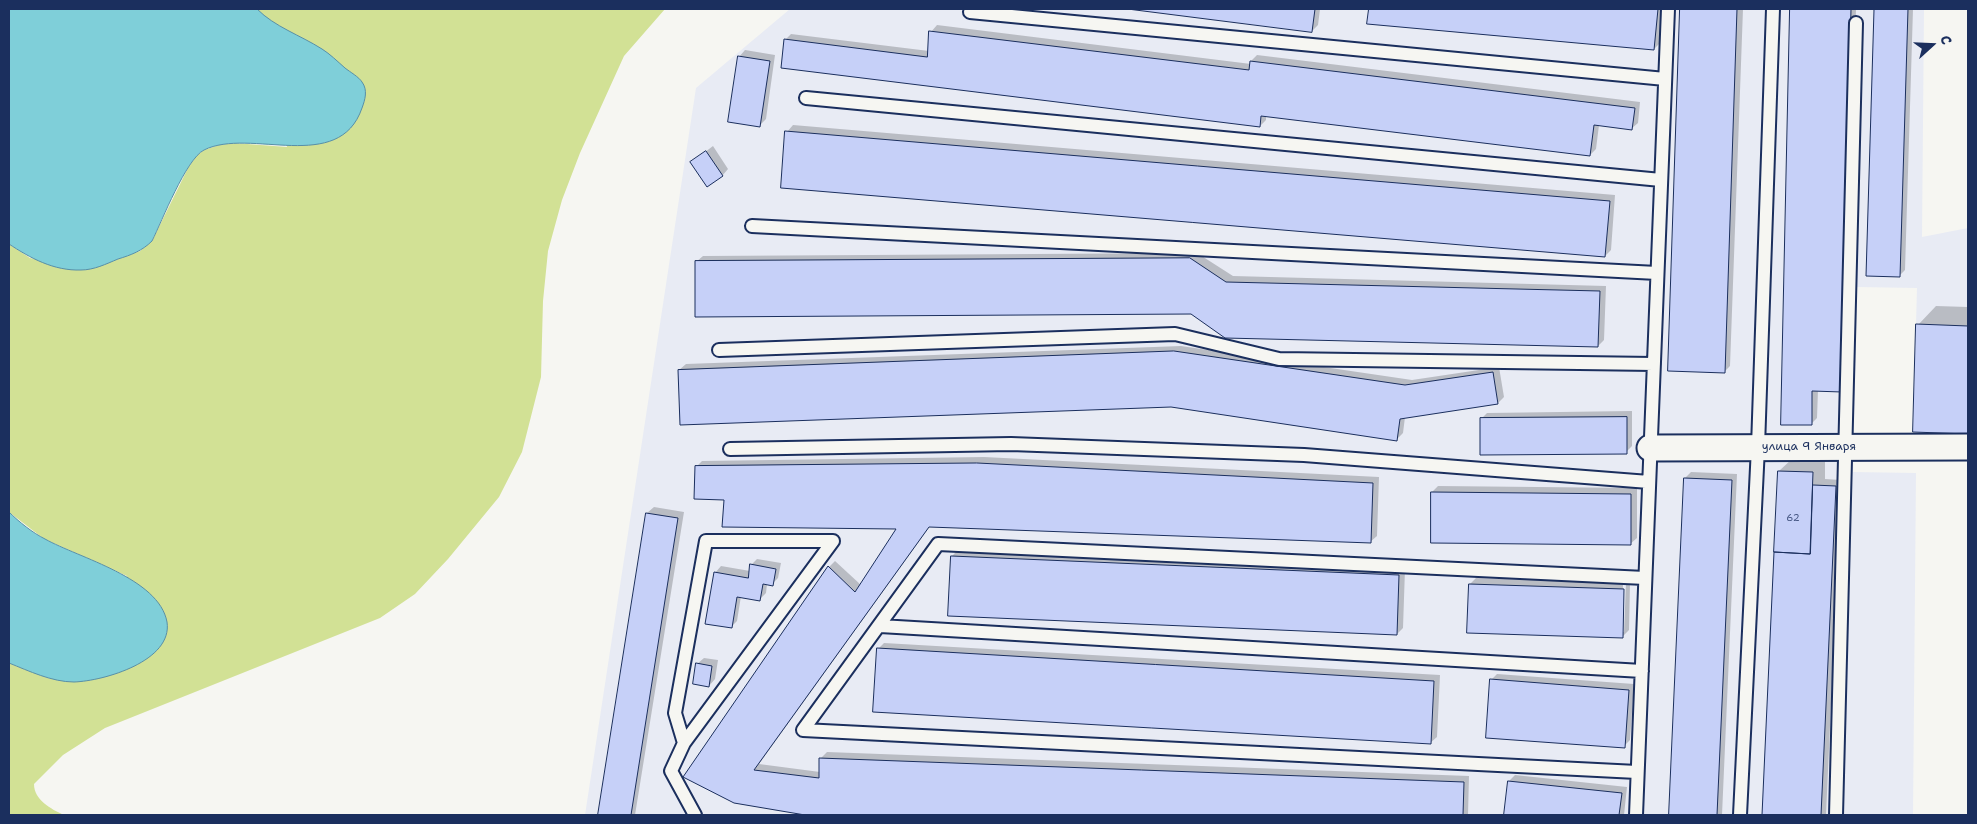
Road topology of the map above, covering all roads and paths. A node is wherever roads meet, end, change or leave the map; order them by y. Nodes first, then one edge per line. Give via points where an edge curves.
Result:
1 (1668, 9) edge
2 (1773, 9) edge
3 (970, 12) dead end
4 (1856, 23) dead end
5 (1665, 79) junction
6 (806, 98) dead end
7 (1661, 180) junction
8 (752, 226) dead end
9 (1658, 273) junction
10 (719, 350) dead end
11 (1654, 364) junction
12 (1758, 447) junction
13 (1845, 447) junction
14 (1968, 447) edge
15 (1650, 448) junction
16 (730, 449) dead end
17 (1649, 482) junction
18 (1645, 578) junction
19 (880, 626) junction
20 (1642, 671) junction
21 (684, 743) junction
22 (1637, 772) junction
23 (695, 815) edge
24 (1636, 815) edge
25 (1740, 815) edge
26 (1836, 815) edge

1 - 5 lane
2 - 12 lane
3 - 5 lane
4 - 13 lane
5 - 7 lane
6 - 7 lane
7 - 9 lane
8 - 9 lane
9 - 11 lane
10 - 11 lane via 1175,334 1279,359
11 - 15 lane
12 - 13 street, улица 9 Января
12 - 15 street, улица 9 Января
12 - 25 lane
13 - 14 street, улица 9 Января
13 - 26 lane
15 - 17 lane
16 - 17 lane via 1011,444 1304,456
17 - 18 lane
18 - 19 lane via 938,544
18 - 20 lane
19 - 20 lane
19 - 22 lane via 803,730
20 - 22 lane
21 - 21 lane via 675,713 706,541 833,541
21 - 23 lane via 670,770
22 - 24 lane

